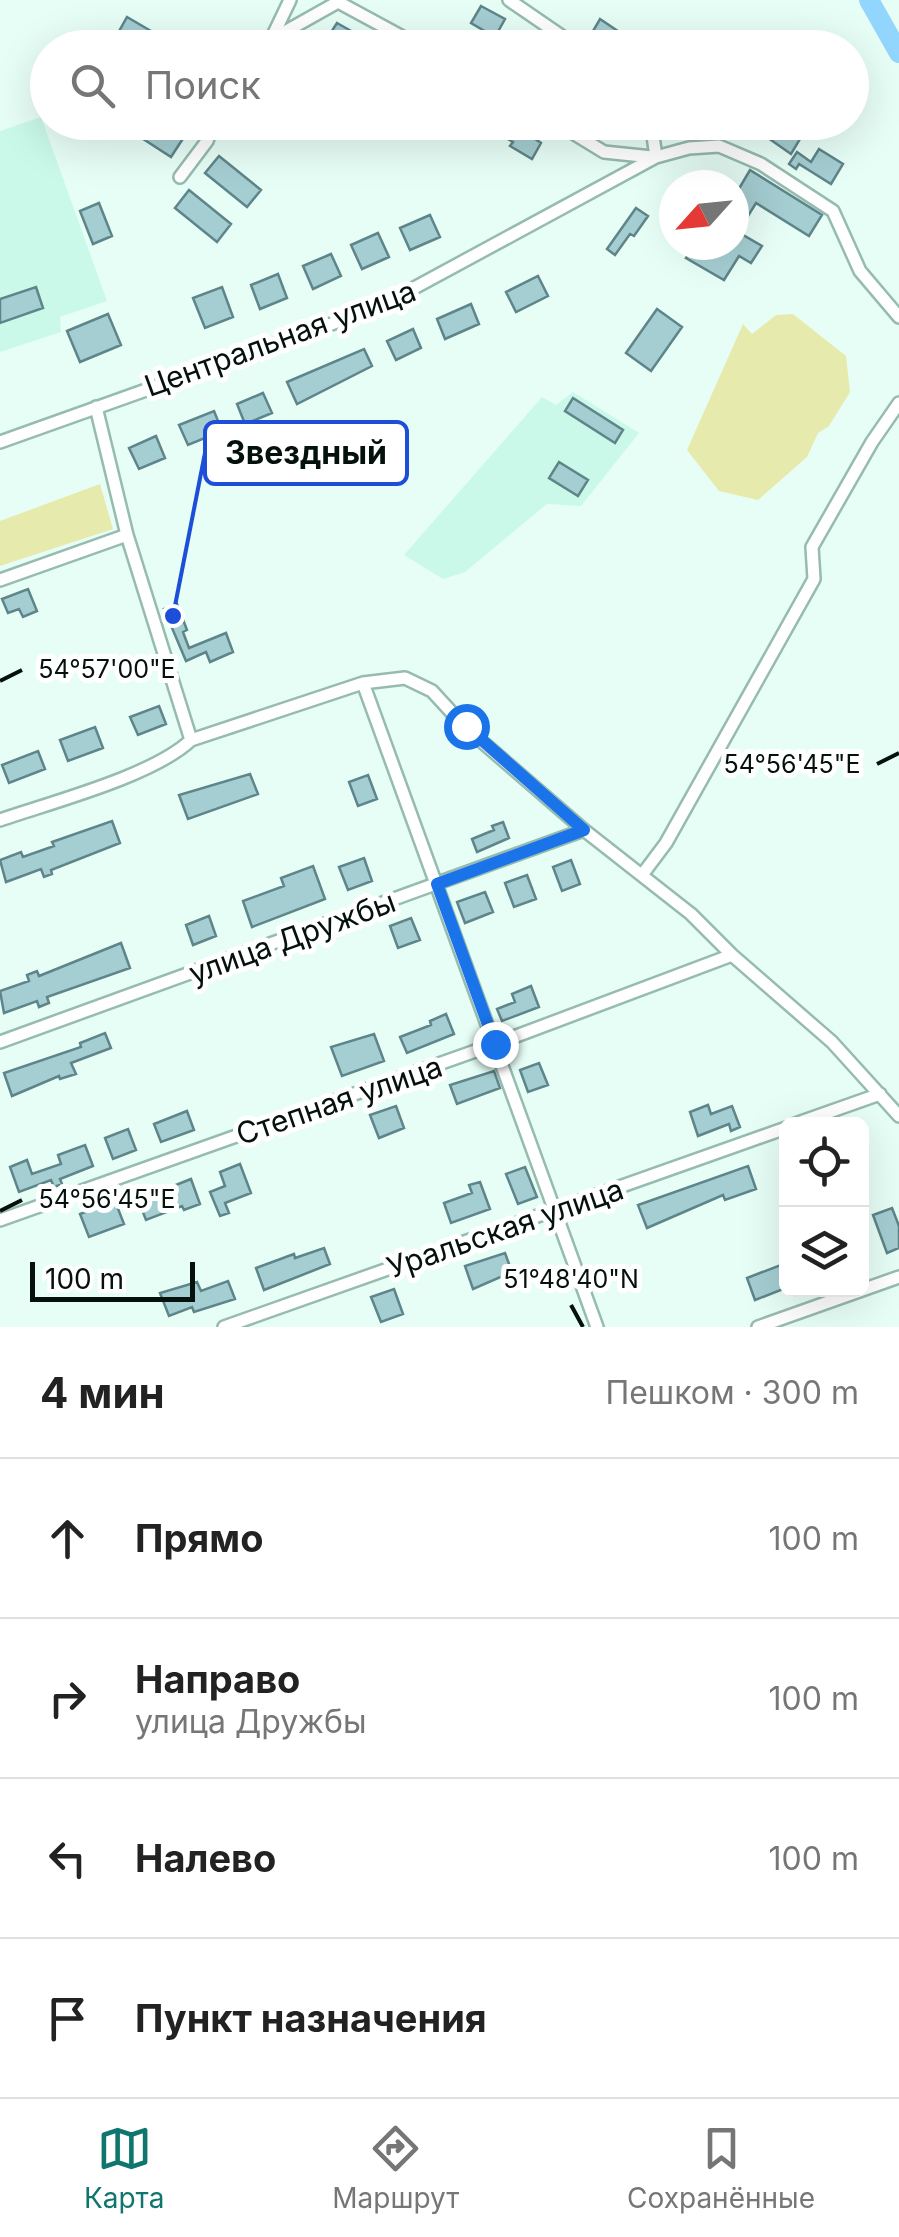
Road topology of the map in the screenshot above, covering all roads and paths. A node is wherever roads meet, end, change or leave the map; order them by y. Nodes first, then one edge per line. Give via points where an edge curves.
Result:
1 (290, 0) edge
2 (509, 0) edge
3 (324, 3) edge
4 (276, 30) edge
5 (288, 30) edge
6 (391, 30) edge
7 (553, 30) edge
8 (207, 140) edge
9 (584, 140) edge
10 (653, 140) edge
11 (656, 157) junction
12 (180, 177) dead end
13 (899, 317) edge
14 (899, 403) edge
15 (96, 407) junction
16 (0, 442) edge
17 (126, 535) junction
18 (0, 580) edge
19 (363, 683) junction
20 (190, 740) junction
21 (0, 820) edge
22 (584, 830) junction
23 (642, 876) junction
24 (437, 884) junction
25 (732, 955) junction
26 (0, 1042) edge
27 (495, 1044) junction
28 (880, 1094) junction
29 (899, 1116) edge
30 (815, 1117) edge
31 (779, 1130) edge
32 (555, 1210) junction
33 (0, 1220) edge
34 (899, 1276) edge
35 (224, 1327) edge
36 (597, 1327) edge
37 (758, 1327) edge

1 - 4 street
2 - 7 street
3 - 5 street
3 - 6 street via 338,2
8 - 12 street
9 - 11 street via 604,152
10 - 11 street
11 - 13 street via 719,146 762,164 833,211 860,272
11 - 15 street, Центральная улица via 379,307
14 - 23 street via 812,548 814,578
15 - 16 street, Центральная улица
15 - 17 street
17 - 18 street
17 - 20 street
19 - 20 street
19 - 22 street via 405,678 432,691
19 - 24 street
20 - 21 street via 151,766
22 - 23 street
22 - 24 street, улица Дружбы
23 - 25 street
24 - 26 street, улица Дружбы
24 - 27 street
25 - 27 street, Степная улица
25 - 28 street via 832,1042
27 - 32 street
27 - 33 street, Степная улица
28 - 29 street
28 - 30 street
31 - 32 street, Уральская улица
32 - 35 street, Уральская улица
32 - 36 street
34 - 37 street

